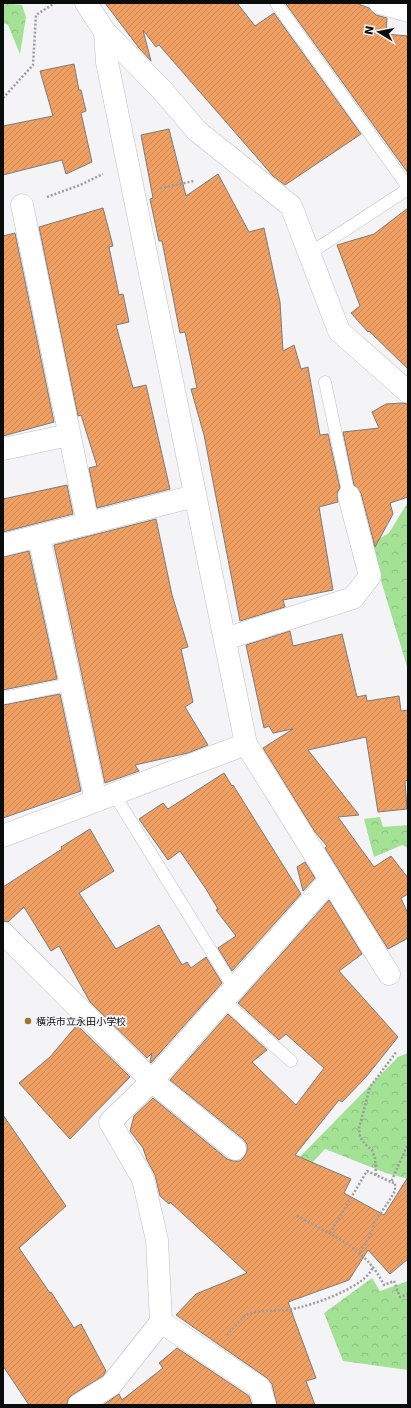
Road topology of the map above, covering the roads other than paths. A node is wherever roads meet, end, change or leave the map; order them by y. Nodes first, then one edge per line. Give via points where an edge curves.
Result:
1 (86, 3) edge
2 (276, 3) edge
3 (380, 3) edge
4 (408, 11) edge
5 (105, 32) junction
6 (408, 188) edge
7 (31, 202) road end
8 (310, 253) junction
9 (326, 382) dead end
10 (408, 392) edge
11 (69, 434) junction
12 (3, 448) edge
13 (195, 496) junction
14 (349, 496) joint
15 (88, 524) junction
16 (39, 537) junction
17 (3, 546) edge
18 (225, 639) junction
19 (70, 684) junction
20 (3, 698) edge
21 (246, 744) junction
22 (105, 798) junction
23 (3, 836) edge
24 (330, 880) junction
25 (3, 934) edge
26 (389, 974) dead end
27 (229, 994) junction
28 (291, 1061) dead end
29 (152, 1080) junction
30 (235, 1149) dead end
31 (161, 1322) junction
32 (79, 1405) edge
33 (265, 1405) edge

1 - 5 street
2 - 6 lane
3 - 4 street
5 - 8 street via 197,130 291,206
5 - 13 street via 109,70
6 - 8 lane
7 - 11 street
8 - 10 street via 336,337
9 - 14 lane
11 - 12 street
11 - 15 street
13 - 15 street
13 - 18 street
14 - 18 street via 370,576 353,598
15 - 16 street
16 - 17 street
16 - 19 street
18 - 21 street
19 - 20 lane
19 - 22 street
21 - 22 street
21 - 24 street
22 - 23 street
22 - 27 lane
24 - 26 street
24 - 27 street
25 - 29 street
27 - 28 lane
27 - 29 street
29 - 30 street
29 - 31 street via 110,1122 143,1179 157,1240
31 - 32 street via 111,1385
31 - 33 street via 260,1388

